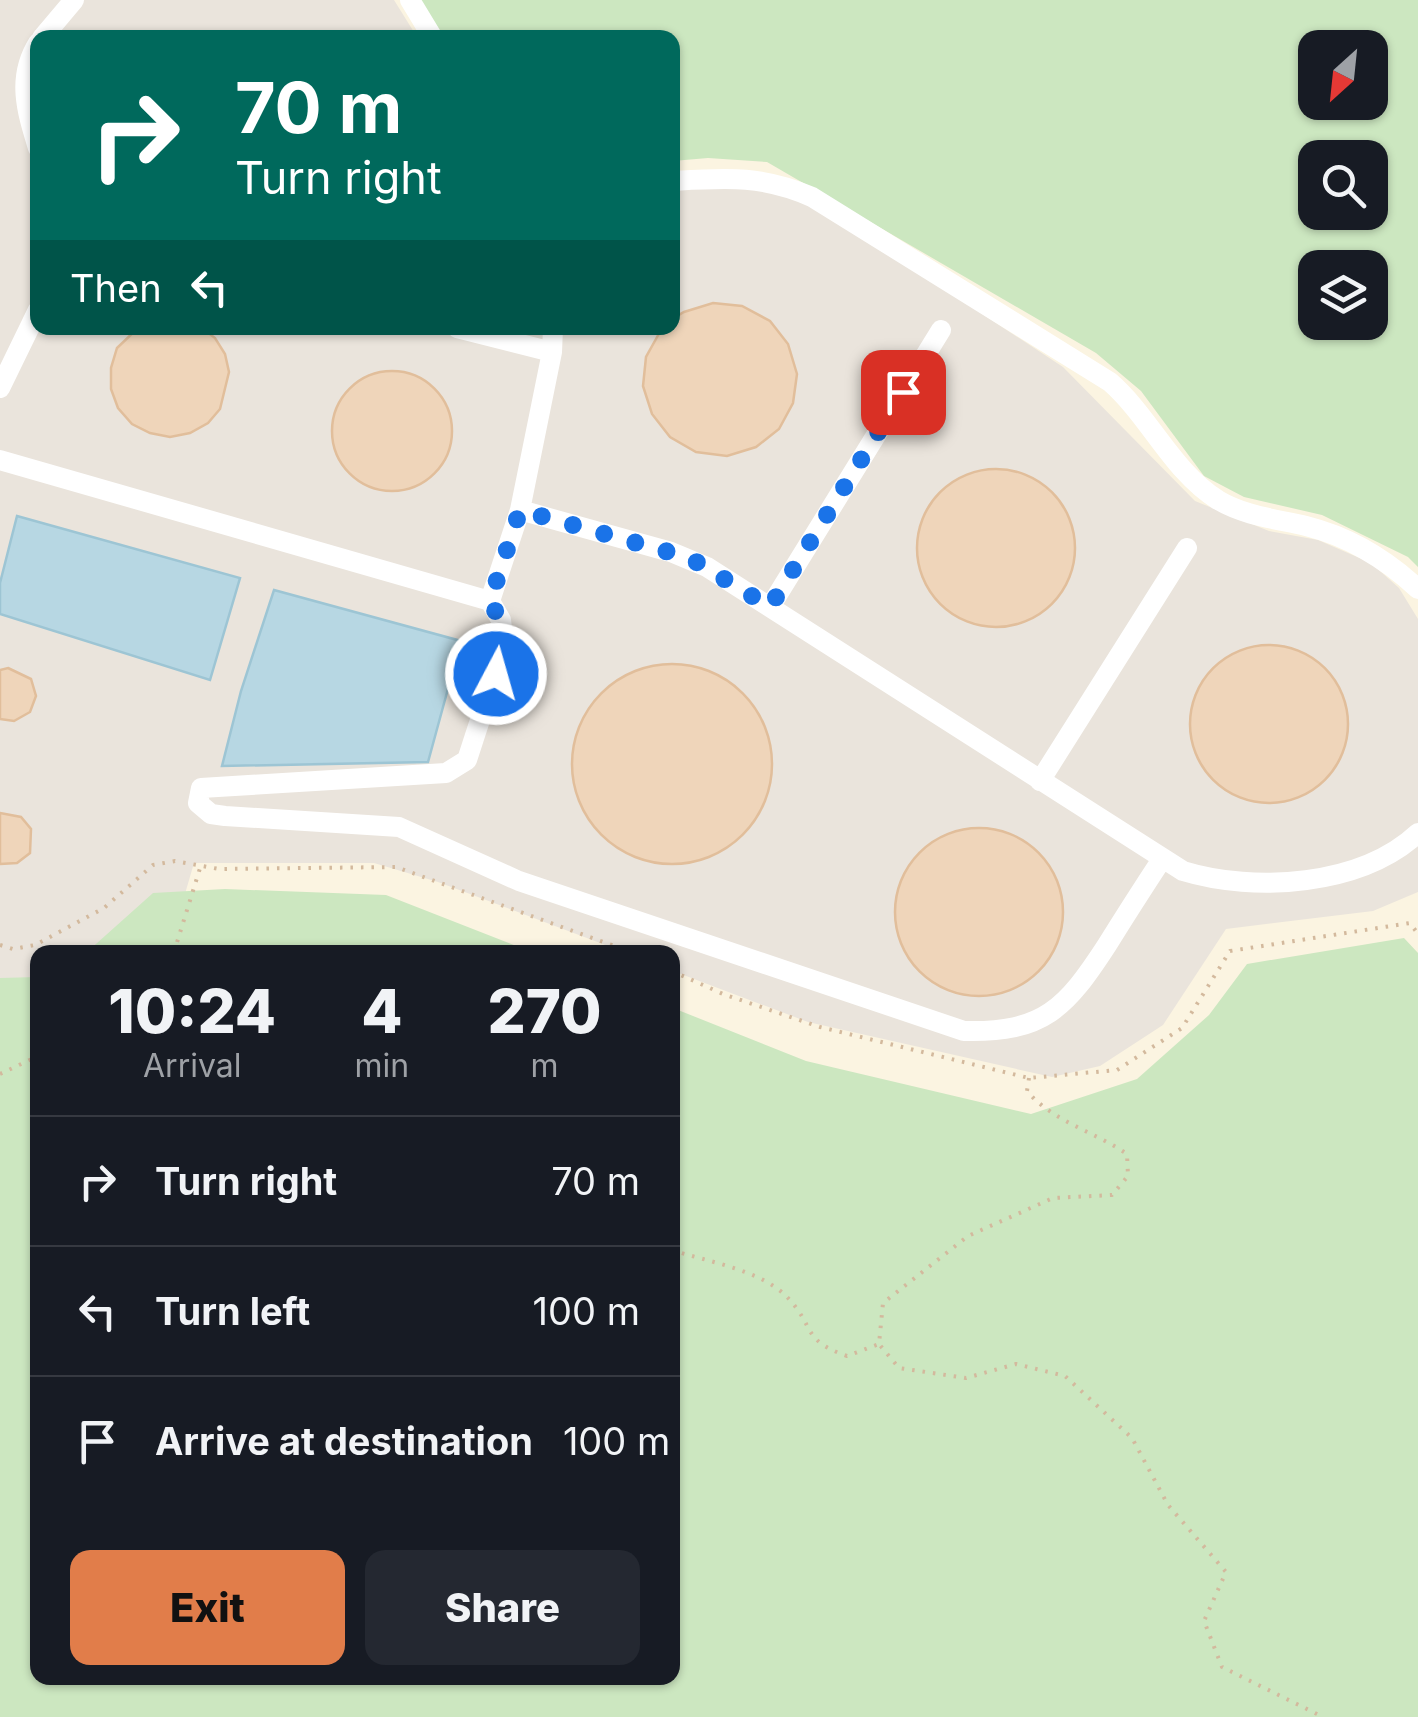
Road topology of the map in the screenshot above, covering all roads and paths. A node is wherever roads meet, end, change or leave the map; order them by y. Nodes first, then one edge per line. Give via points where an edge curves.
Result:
1 (74, 0) edge
2 (410, 0) edge
3 (48, 30) edge
4 (428, 30) edge
5 (30, 59) edge
6 (30, 113) edge
7 (680, 181) edge
8 (30, 319) edge
9 (941, 330) dead end
10 (485, 335) edge
11 (553, 335) edge
12 (9, 342) edge
13 (552, 352) junction
14 (0, 388) edge
15 (0, 460) edge
16 (520, 510) junction
17 (1187, 548) dead end
18 (1418, 590) edge
19 (490, 601) junction
20 (770, 607) junction
21 (1040, 781) junction
22 (1418, 833) edge
23 (1162, 859) junction
24 (201, 866) junction
25 (1418, 934) edge
26 (0, 945) edge
27 (35, 945) edge
28 (176, 945) edge
29 (612, 945) edge
30 (30, 946) edge
31 (680, 974) edge
32 (30, 1060) edge
33 (0, 1074) edge
34 (1029, 1078) junction
35 (680, 1253) edge
36 (879, 1344) junction
37 (1322, 1717) edge

1 - 3 lane
2 - 4 lane
5 - 6 lane via 24,86
7 - 18 lane via 741,177 812,196 1110,382 1192,478 1222,502 1358,545
8 - 12 lane
9 - 20 lane
10 - 13 lane
11 - 13 lane
12 - 14 lane
13 - 16 lane
15 - 19 lane
16 - 19 lane
16 - 20 lane via 690,558
17 - 21 lane
19 - 23 lane via 504,646 467,760 446,773 201,788 198,803 225,816 399,827 519,881 964,1031 1022,1026 1075,994
20 - 21 lane
21 - 23 lane
22 - 23 lane via 1349,872 1287,880 1203,877
24 - 27 path via 153,865 104,908
24 - 28 path
24 - 29 path via 396,868
25 - 34 path via 1410,923 1230,952 1182,1028 1117,1070
26 - 30 path
31 - 34 path via 820,1027
32 - 33 path
34 - 36 path via 1027,1091 1041,1108 1128,1154 1128,1176 1112,1195 1053,1198 968,1236 883,1302
35 - 36 path via 767,1282 789,1299 820,1347 847,1356
36 - 37 path via 899,1368 966,1378 1016,1364 1065,1376 1132,1438 1168,1505 1226,1572 1204,1621 1222,1666

